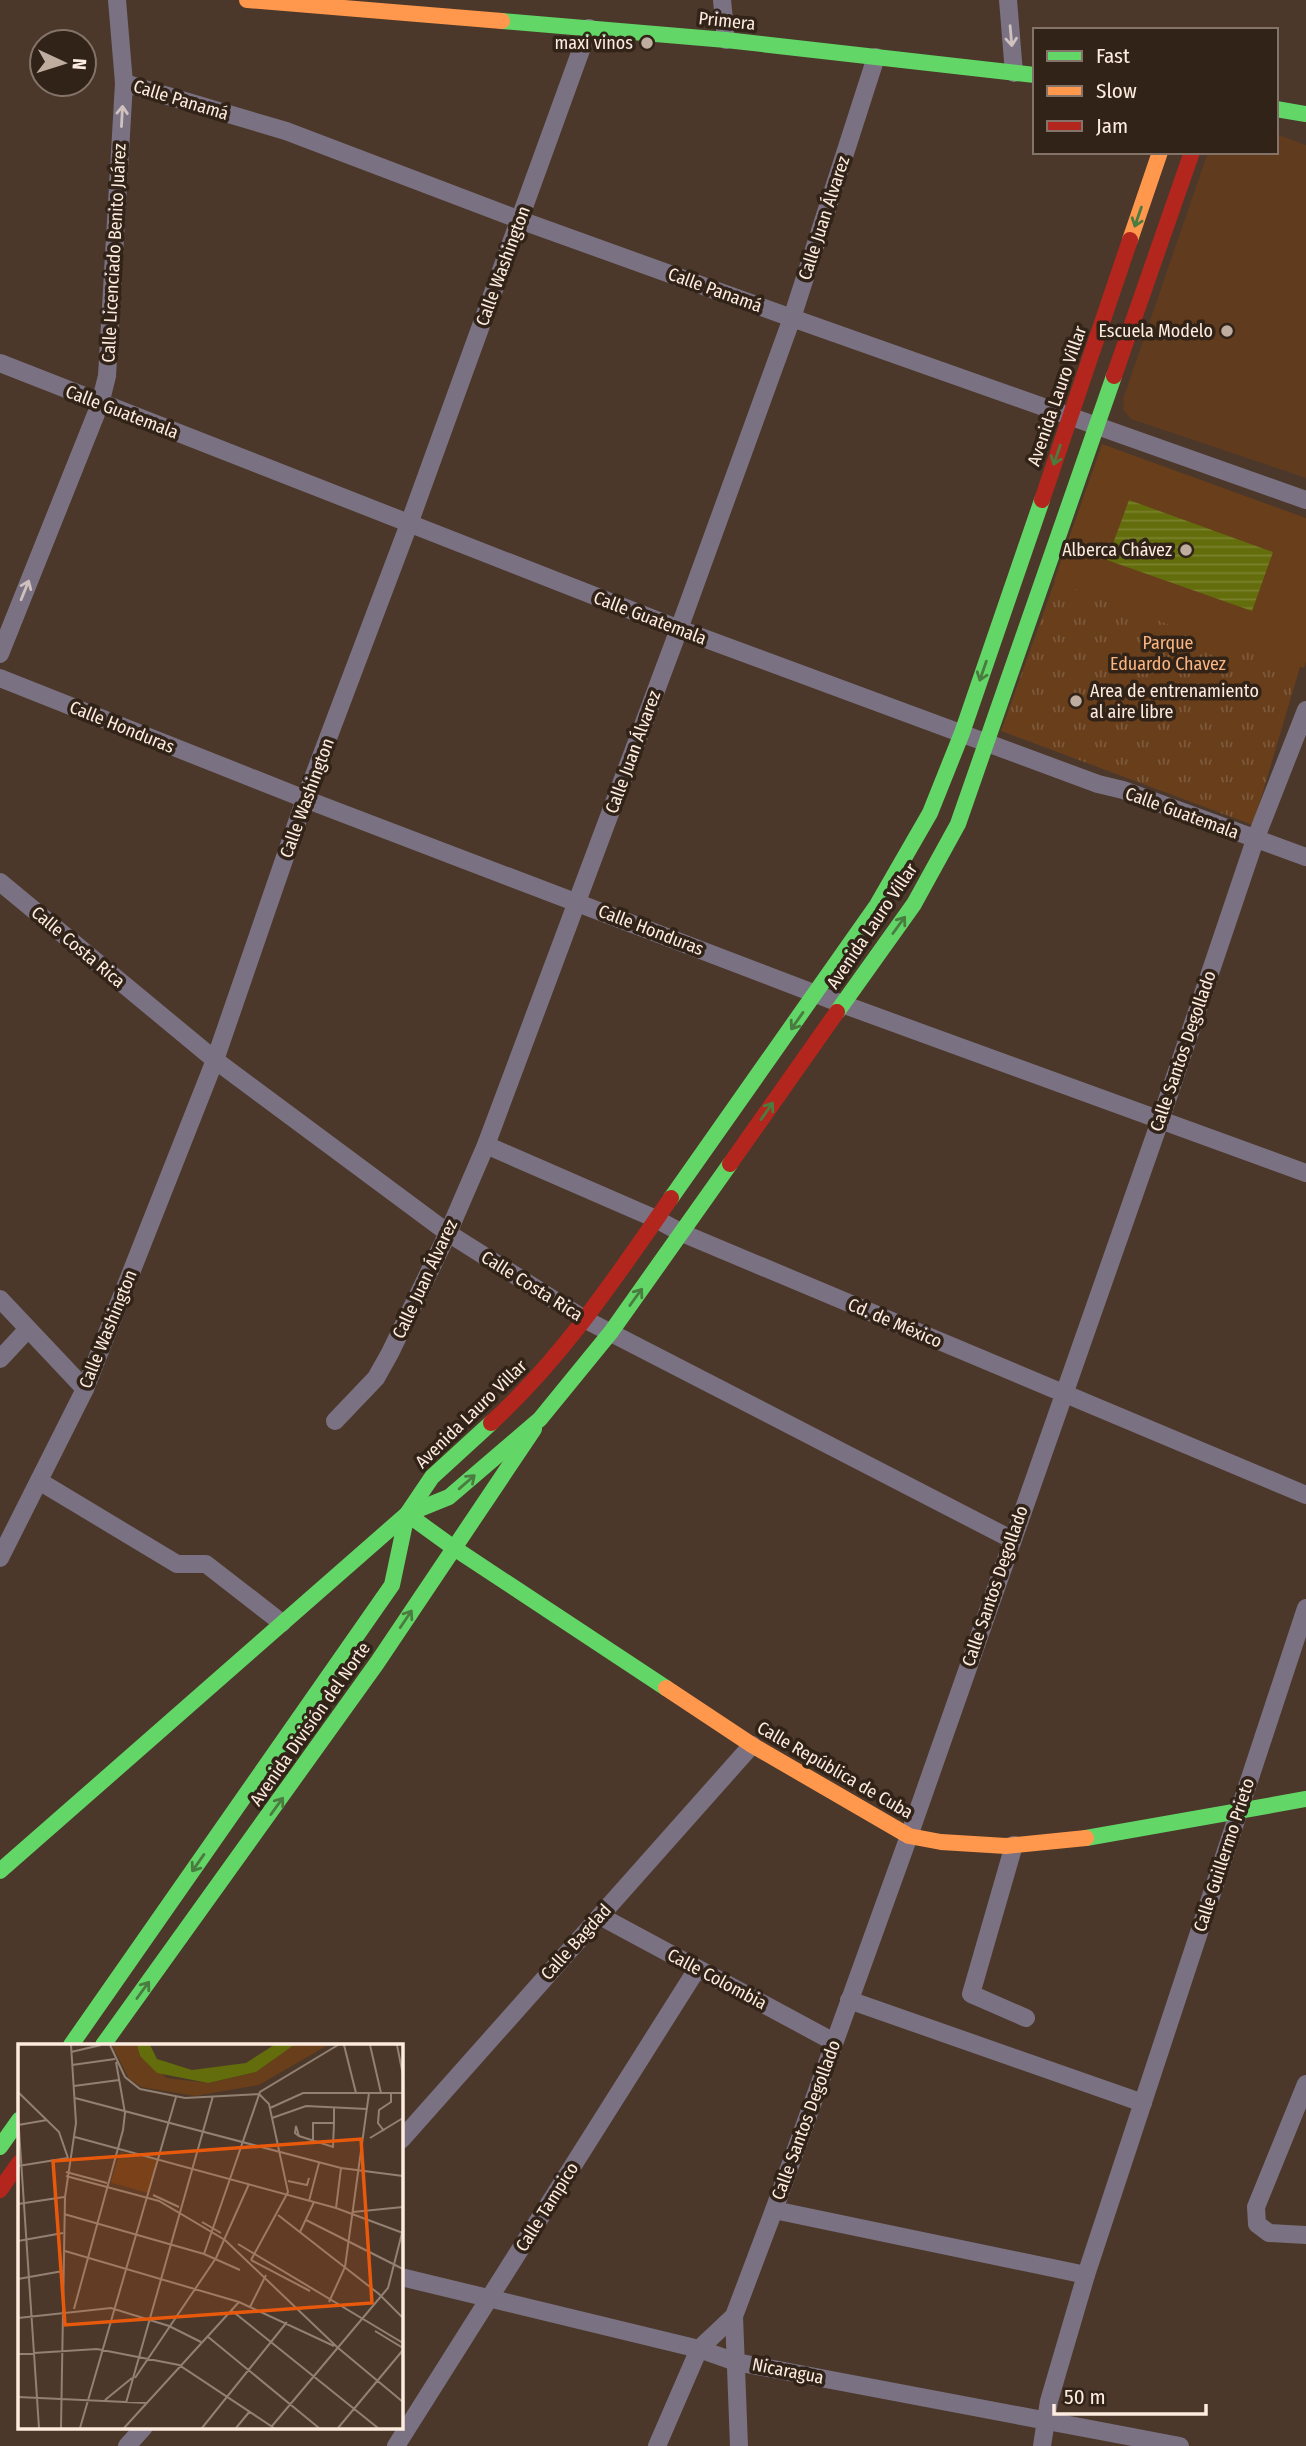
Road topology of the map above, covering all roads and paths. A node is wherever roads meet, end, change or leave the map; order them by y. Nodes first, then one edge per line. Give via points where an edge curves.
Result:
1 (117, 0) edge
2 (247, 0) edge
3 (722, 0) edge
4 (1008, 0) edge
5 (425, 7) edge
6 (589, 28) junction
7 (726, 40) junction
8 (876, 57) junction
9 (1014, 73) junction
10 (1033, 75) edge
11 (124, 83) junction
12 (1278, 109) edge
13 (1306, 114) edge
14 (1159, 154) edge
15 (1191, 154) edge
16 (520, 220) junction
17 (792, 318) junction
18 (0, 363) edge
19 (100, 404) junction
20 (1071, 416) junction
21 (1098, 426) junction
22 (1306, 500) edge
23 (409, 524) junction
24 (679, 629) junction
25 (0, 654) edge
26 (0, 678) edge
27 (1306, 710) edge
28 (961, 733) junction
29 (987, 741) junction
30 (305, 799) junction
31 (1255, 840) junction
32 (1306, 857) edge
33 (0, 882) edge
34 (578, 901) junction
35 (816, 993) junction
36 (842, 1004) junction
37 (215, 1060) junction
38 (1160, 1121) junction
39 (486, 1145) junction
40 (1306, 1172) edge
41 (656, 1219) junction
42 (448, 1233) junction
43 (682, 1233) junction
44 (0, 1299) edge
45 (586, 1320) junction
46 (28, 1329) junction
47 (611, 1332) junction
48 (0, 1359) edge
49 (85, 1389) junction
50 (1062, 1393) junction
51 (540, 1419) junction
52 (335, 1421) dead end
53 (39, 1481) junction
54 (1306, 1495) edge
55 (407, 1514) junction
56 (1012, 1539) junction
57 (454, 1548) junction
58 (0, 1558) edge
59 (1306, 1608) edge
60 (282, 1623) junction
61 (752, 1745) junction
62 (273, 1754) junction
63 (300, 1774) junction
64 (1306, 1798) edge
65 (1238, 1811) junction
66 (909, 1836) junction
67 (1014, 1845) junction
68 (0, 1871) edge
69 (600, 1916) junction
70 (697, 1969) junction
71 (849, 2000) junction
72 (1026, 2018) dead end
73 (834, 2042) junction
74 (72, 2044) edge
75 (104, 2044) edge
76 (1306, 2084) edge
77 (1143, 2103) junction
78 (18, 2121) edge
79 (402, 2139) edge
80 (0, 2147) edge
81 (18, 2164) edge
82 (0, 2190) edge
83 (774, 2210) junction
84 (1306, 2235) edge
85 (1086, 2275) junction
86 (402, 2277) edge
87 (489, 2300) junction
88 (734, 2316) junction
89 (699, 2349) junction
90 (736, 2362) junction
91 (1046, 2419) junction
92 (143, 2428) edge
93 (127, 2446) edge
94 (396, 2446) edge
95 (657, 2446) edge
96 (739, 2446) edge
97 (1042, 2446) edge
98 (1180, 2446) edge

1 - 11 street, Calle Licenciado Benito Juárez
2 - 5 main road, Primera
3 - 7 street
4 -> 9 street
5 - 6 main road, Primera
6 - 7 main road, Primera
6 - 16 street, Calle Washington
7 - 8 main road, Primera
8 - 9 main road, Primera
8 - 17 street, Calle Juan Álvarez
9 - 10 main road, Primera
11 - 16 street, Calle Panamá via 286,131
19 -> 11 street, Calle Licenciado Benito Juárez via 107,376
12 - 13 main road
14 -> 20 main road, Avenida Lauro Villar
15 - 21 main road, Avenida Lauro Villar
16 - 17 street, Calle Panamá
16 - 23 street, Calle Washington
17 - 20 street, Calle Panamá
17 - 24 street, Calle Juan Álvarez
18 - 19 street, Calle Guatemala
19 - 23 street, Calle Guatemala
25 -> 19 street, Calle Licenciado Benito Juárez
20 - 21 street, Calle Panamá
20 -> 28 main road, Avenida Lauro Villar
21 - 22 street, Calle Panamá
21 - 29 main road, Avenida Lauro Villar
23 - 24 street, Calle Guatemala
23 - 30 street, Calle Washington
24 - 28 street, Calle Guatemala
24 - 34 street, Calle Juan Álvarez
26 - 30 street, Calle Honduras
27 - 31 street, Calle Santos Degollado
28 - 29 street, Calle Guatemala
28 - 35 main road, Avenida Lauro Villar via 930,813 877,905
29 - 31 street, Calle Guatemala
36 -> 29 main road, Avenida Lauro Villar via 914,904 958,824
30 - 34 street, Calle Honduras
30 - 37 street, Calle Washington
31 - 32 street, Calle Guatemala
31 - 38 street, Calle Santos Degollado
33 - 37 street, Calle Costa Rica
34 - 35 street, Calle Honduras
34 - 39 street, Calle Juan Álvarez
35 - 36 street, Calle Honduras
35 -> 41 main road, Avenida Lauro Villar
36 - 38 street, Calle Honduras
43 -> 36 main road, Avenida Lauro Villar
37 - 42 street, Calle Costa Rica
37 - 49 street, Calle Washington
38 - 40 street, Calle Honduras
38 - 50 street, Calle Santos Degollado
39 - 41 street, Cd. de México
39 - 42 street, Calle Juan Álvarez
41 - 43 street, Cd. de México
41 - 45 main road, Avenida Lauro Villar
42 - 45 street, Calle Costa Rica
42 - 52 street, Calle Juan Álvarez via 376,1378
47 -> 43 main road, Avenida Lauro Villar
43 - 50 street, Cd. de México
44 - 46 street
45 - 47 street, Calle Costa Rica
45 - 55 main road, Avenida Lauro Villar via 526,1391 432,1477
46 - 48 street
46 - 49 street
47 - 51 main road, Avenida Lauro Villar
47 - 56 street, Calle Costa Rica
49 - 53 street, Calle Washington
50 - 54 street, Cd. de México
50 - 56 street, Calle Santos Degollado
55 -> 51 main road, Avenida Lauro Villar via 449,1497
51 - 57 main road, Avenida División del Norte
53 - 58 street, Calle Washington
53 - 60 street via 177,1564 206,1564
55 - 57 main road, Calle República de Cuba
55 - 60 main road, Avenida Lauro Villar
55 - 62 main road, Avenida División del Norte via 392,1585
56 - 66 street, Calle Santos Degollado
57 - 61 main road, Calle República de Cuba
63 -> 57 main road, Avenida División del Norte
59 - 65 street, Calle Guillermo Prieto
60 - 68 main road, Avenida Lauro Villar
61 - 66 main road, Calle República de Cuba
61 - 69 street, Calle Bagdad
62 - 63 main road
62 -> 74 main road, Avenida División del Norte
75 -> 63 main road, Avenida División del Norte
64 - 65 main road, Calle República de Cuba
65 - 67 main road, Calle República de Cuba via 1096,1838
65 - 77 street, Calle Guillermo Prieto
66 - 67 main road, Calle República de Cuba
66 - 71 street, Calle Santos Degollado
67 - 72 street via 971,1994
69 - 70 street, Calle Colombia
69 - 79 street, Calle Bagdad
70 - 73 street, Calle Colombia
70 - 87 street, Calle Tampico
71 - 73 street, Calle Santos Degollado
71 - 77 street
73 - 83 street, Calle Santos Degollado
76 - 84 street via 1256,2207 1257,2224 1269,2233
77 - 85 street, Calle Guillermo Prieto
78 - 80 main road
81 - 82 main road
83 - 85 street
83 - 88 street, Calle Santos Degollado
85 - 91 street, Calle Guillermo Prieto
86 - 87 street, Nicaragua
87 - 89 street, Nicaragua
87 - 94 street, Calle Tampico
88 - 89 street, Calle Santos Degollado
88 - 90 street
89 - 90 street, Nicaragua
89 - 95 street, Calle Santos Degollado
90 - 91 street, Nicaragua
90 - 96 street
91 - 97 street, Calle Guillermo Prieto
91 - 98 street, Nicaragua
92 - 93 street

